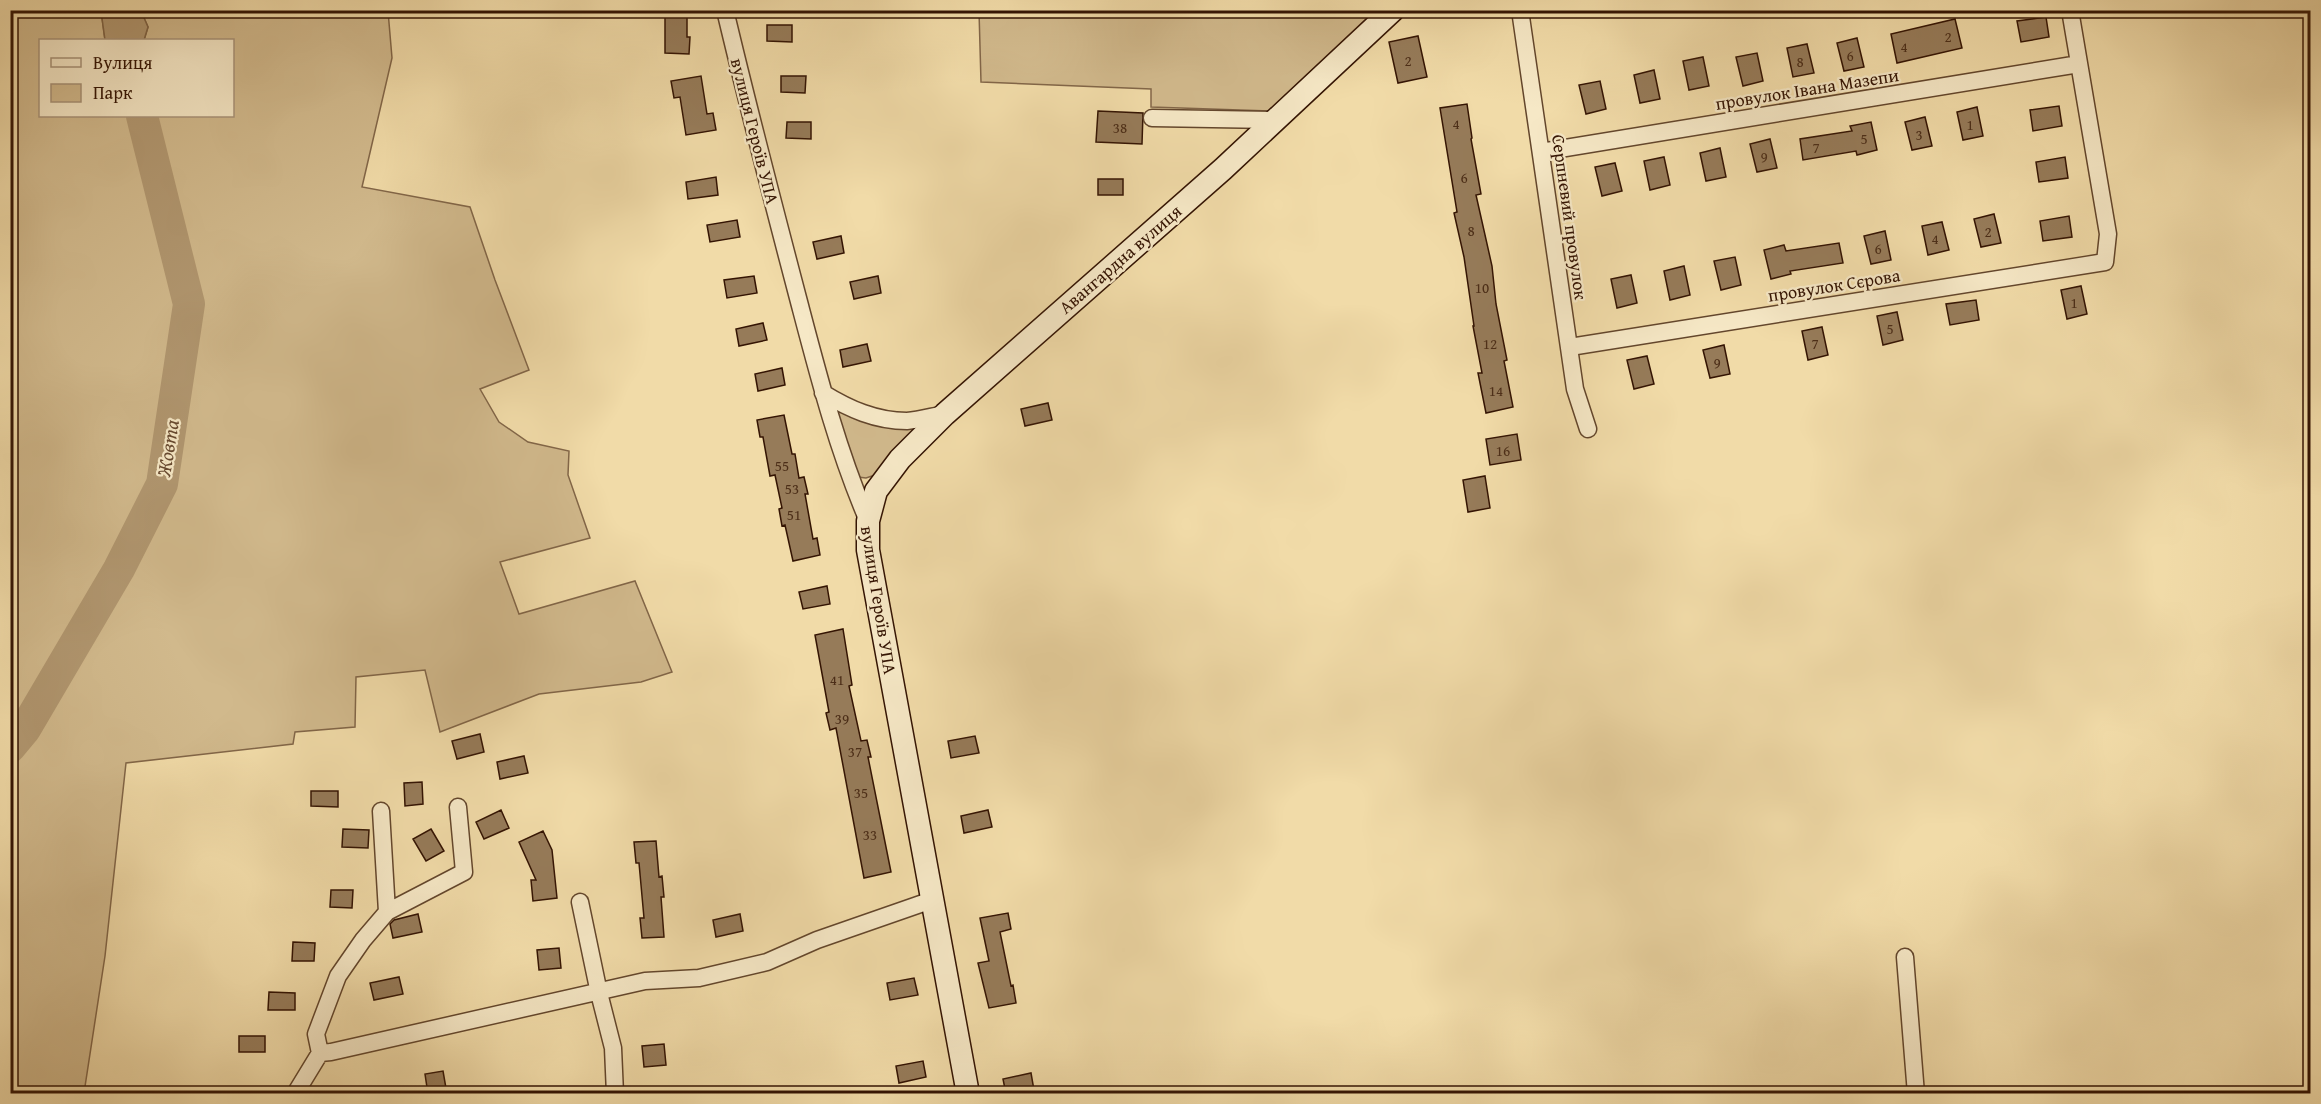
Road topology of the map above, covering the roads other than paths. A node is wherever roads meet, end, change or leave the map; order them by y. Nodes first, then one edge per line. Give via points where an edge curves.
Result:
1 (725, 10) edge
2 (1393, 10) edge
3 (1520, 10) edge
4 (2070, 10) edge
5 (2079, 64) junction
6 (1152, 118) dead end
7 (1274, 120) junction
8 (1541, 152) junction
9 (1570, 347) junction
10 (823, 393) junction
11 (945, 414) junction
12 (1588, 429) dead end
13 (867, 521) junction
14 (458, 807) dead end
15 (381, 811) dead end
16 (932, 900) junction
17 (580, 902) dead end
18 (387, 912) junction
19 (1905, 957) dead end
20 (599, 993) junction
21 (320, 1053) junction
22 (295, 1094) edge
23 (615, 1094) edge
24 (969, 1094) edge
25 (1916, 1094) edge

1 - 10 street, вулиця Героїв УПА
2 - 7 street, Авангардна вулиця
3 - 8 street, Серпневий провулок
4 - 5 street
5 - 8 street, провулок Івана Мазепи
5 - 9 street, провулок Сєрова via 2108,234 2105,262
6 - 7 street
7 - 11 street, Авангардна вулиця
8 - 9 street, Серпневий провулок
9 - 12 street, Серпневий провулок via 1575,389
10 - 11 street via 877,418 908,421
10 - 13 street, вулиця Героїв УПА via 848,476
11 - 13 street, Авангардна вулиця via 900,459 876,491
13 - 16 street, вулиця Героїв УПА via 868,550
14 - 18 street via 464,872
15 - 18 street
16 - 20 street via 817,940 767,962 699,978 645,981
16 - 24 street, вулиця Героїв УПА
17 - 20 street
18 - 21 street via 338,976 316,1034
19 - 25 street
20 - 21 street
20 - 23 street via 613,1048
21 - 22 street

